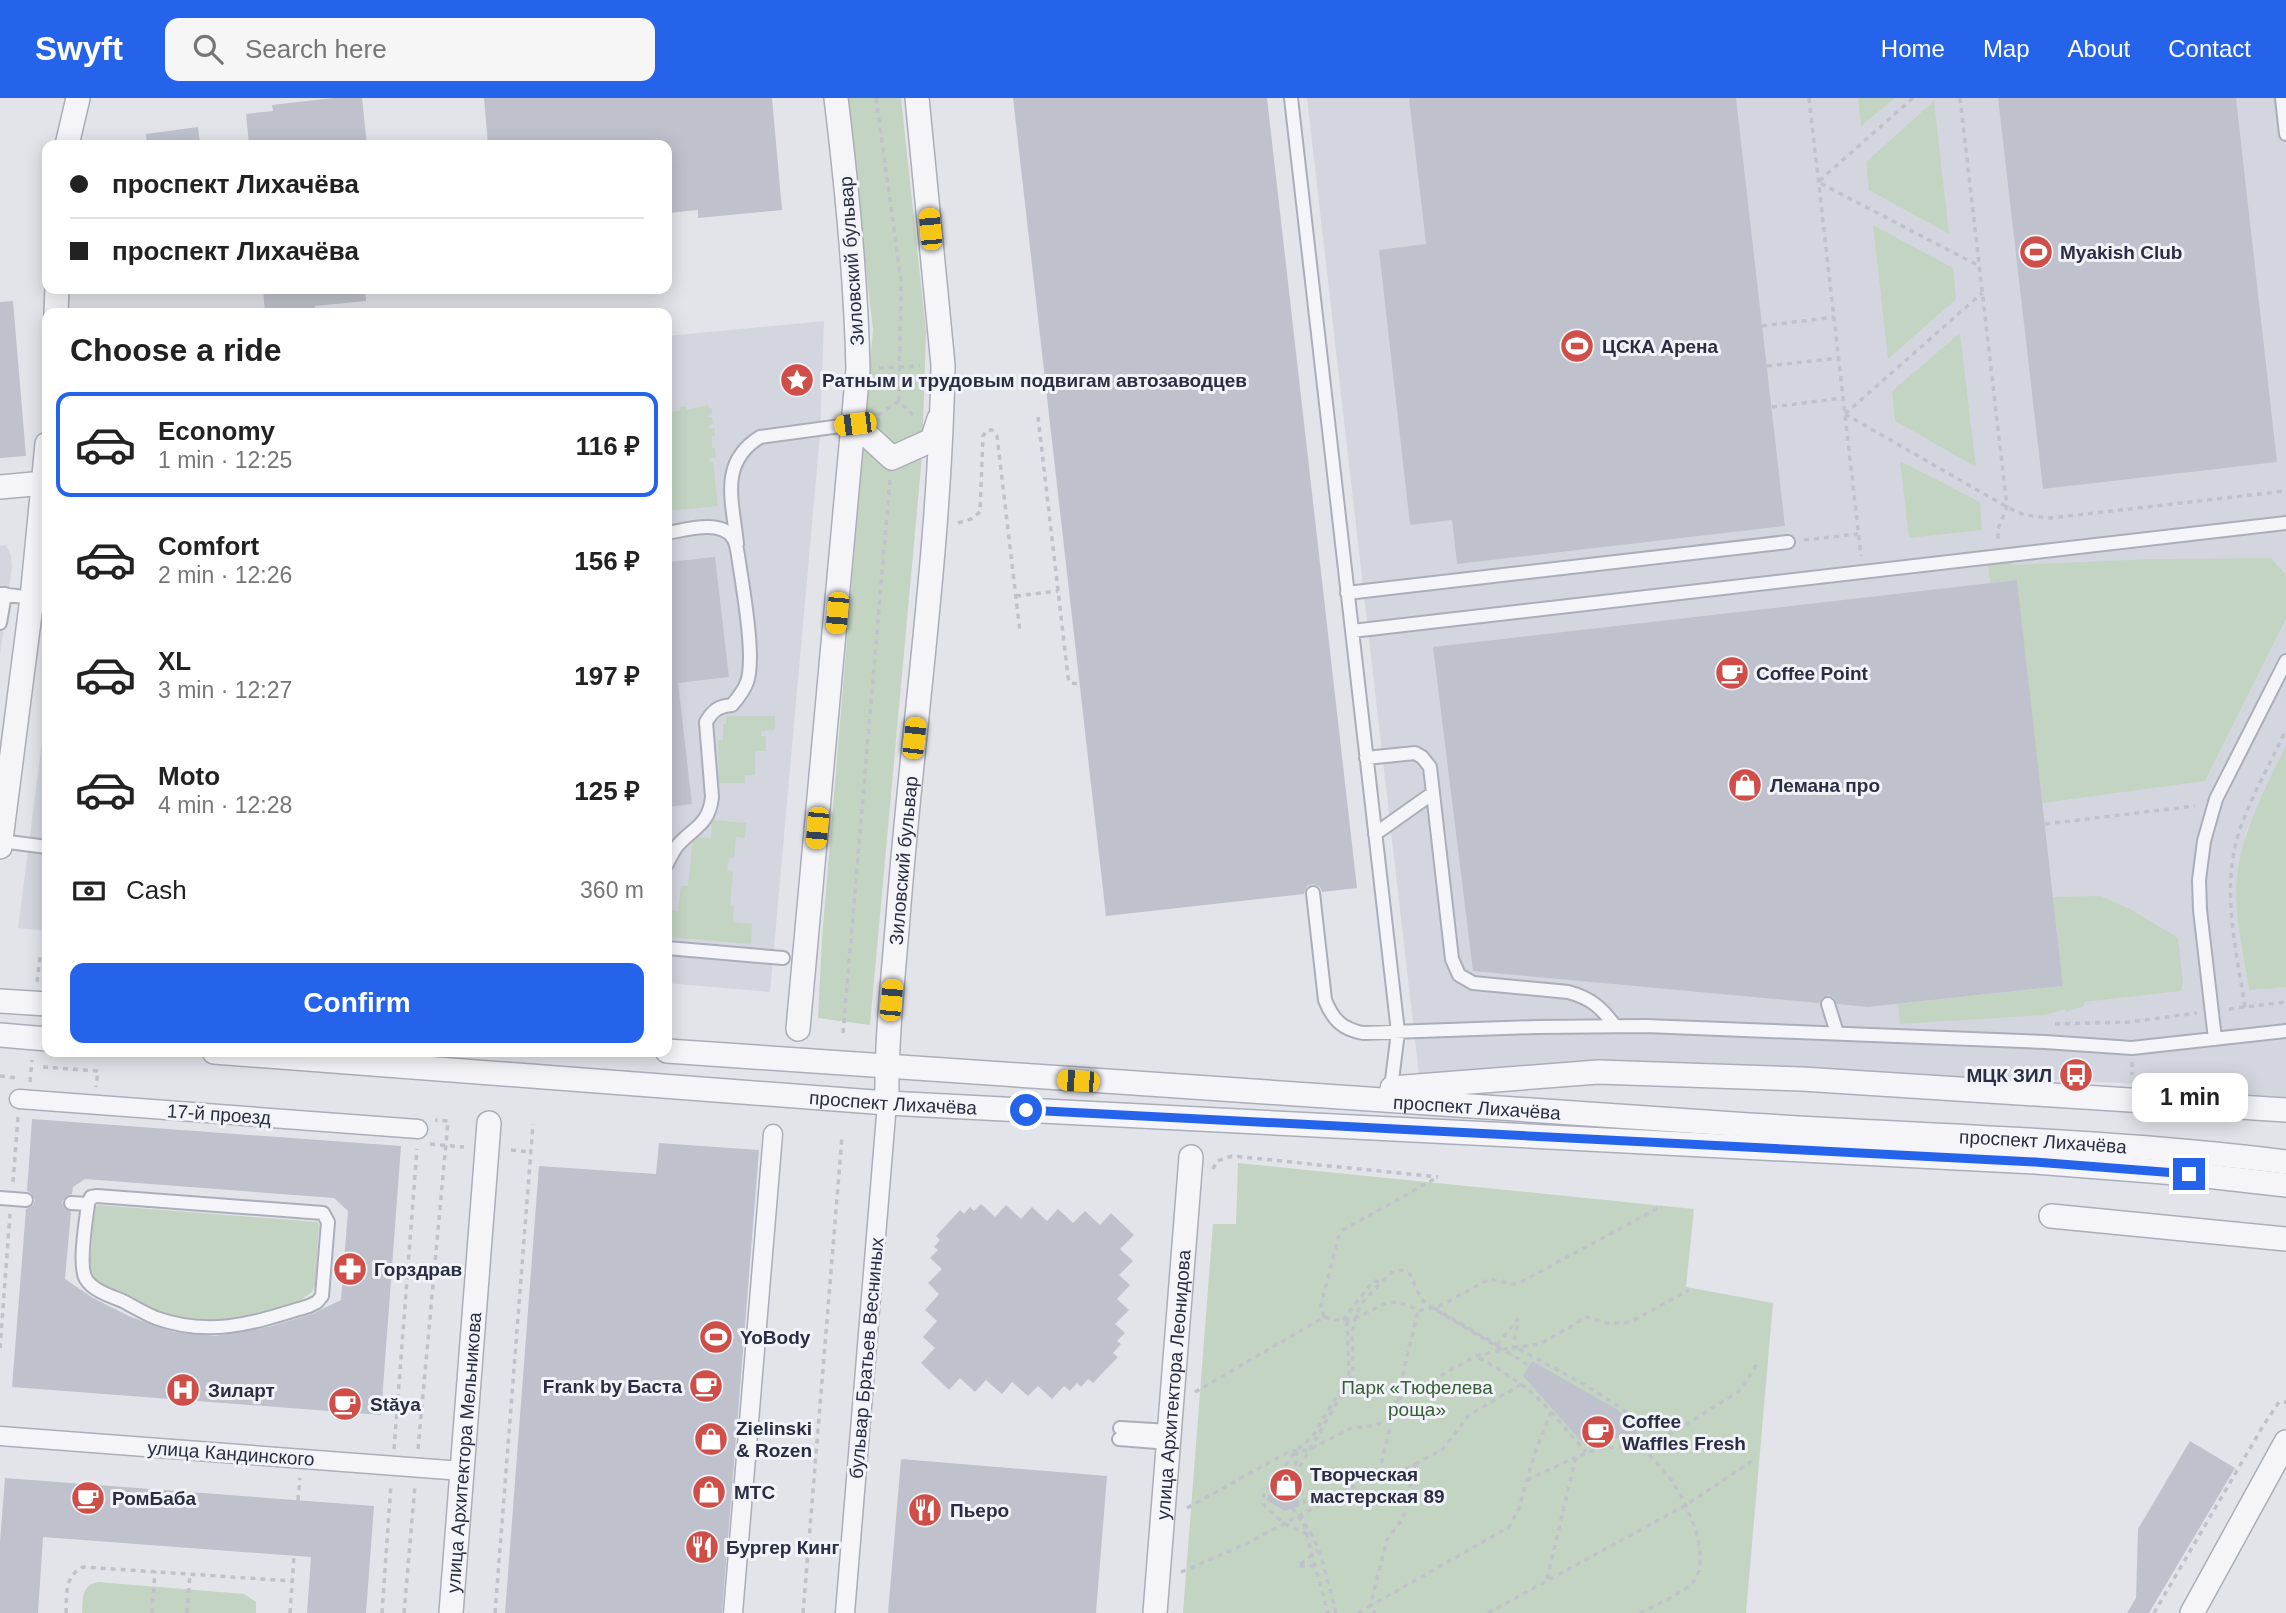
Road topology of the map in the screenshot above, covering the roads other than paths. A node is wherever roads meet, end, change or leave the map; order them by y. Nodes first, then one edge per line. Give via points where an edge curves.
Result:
1 (78, 98) edge
2 (836, 98) edge
3 (917, 98) edge
4 (1291, 98) edge
5 (2282, 98) edge
6 (2286, 134) edge
7 (68, 140) edge
8 (942, 410) junction
9 (855, 424) junction
10 (42, 483) edge
11 (0, 487) edge
12 (42, 502) edge
13 (2286, 523) edge
14 (672, 532) edge
15 (1788, 542) road end
16 (738, 555) junction
17 (1347, 593) junction
18 (2, 594) edge
19 (32, 598) junction
20 (0, 623) edge
21 (1352, 631) junction
22 (2286, 661) edge
23 (1366, 758) junction
24 (5, 764) edge
25 (1433, 793) junction
26 (1375, 834) junction
27 (1, 841) edge
28 (42, 846) edge
29 (0, 847) edge
30 (672, 855) edge
31 (1313, 892) dead end
32 (672, 948) edge
33 (783, 958) dead end
34 (42, 994) edge
35 (0, 1001) edge
36 (1828, 1004) dead end
37 (1615, 1026) junction
38 (798, 1029) dead end
39 (2286, 1031) edge
40 (1398, 1032) junction
41 (1837, 1033) junction
42 (0, 1035) edge
43 (42, 1039) edge
44 (2215, 1039) junction
45 (672, 1051) edge
46 (280, 1057) edge
47 (887, 1068) junction
48 (1391, 1088) junction
49 (1365, 1091) dead end
50 (24, 1093) road end
51 (887, 1103) junction
52 (2286, 1111) edge
53 (489, 1123) dead end
54 (419, 1124) road end
55 (773, 1134) dead end
56 (2036, 1151) junction
57 (1191, 1157) dead end
58 (2286, 1162) edge
59 (2286, 1185) edge
60 (0, 1198) edge
61 (26, 1200) dead end
62 (71, 1203) dead end
63 (88, 1204) junction
64 (2052, 1216) dead end
65 (2285, 1239) edge
66 (1119, 1433) dead end
67 (0, 1436) edge
68 (1169, 1437) junction
69 (2286, 1442) edge
70 (462, 1471) junction
71 (452, 1613) edge
72 (733, 1613) edge
73 (845, 1613) edge
74 (1155, 1613) edge
75 (2192, 1613) edge

1 - 7 street
2 - 9 street, Зиловский бульвар via 857,293
3 - 8 street, Зиловский бульвар via 943,365
4 - 17 lane
5 - 6 lane
8 - 9 street, Зиловский бульвар via 932,440 892,458
8 - 47 street, Зиловский бульвар
9 - 16 lane via 760,437 747,445 731,472
9 - 38 street, Зиловский бульвар
10 - 11 street
12 - 19 street
13 - 21 lane
14 - 16 lane via 723,529 733,537
15 - 17 lane
16 - 30 lane via 751,664 747,683 732,705 720,706 706,722 711,808 704,822
17 - 21 lane
18 - 19 lane
18 - 20 lane
19 - 24 street
21 - 23 lane
22 - 44 lane via 2215,804 2204,841 2200,910
23 - 25 lane via 1407,753 1422,757 1430,766
23 - 26 lane
24 - 27 street
25 - 26 lane
25 - 37 lane via 1452,959 1459,975 1473,983 1580,995 1603,1009
26 - 40 lane
27 - 28 lane
27 - 29 street
31 - 40 lane via 1325,1000 1331,1015 1349,1030
32 - 33 lane
34 - 35 street
36 - 41 lane
37 - 40 lane
37 - 41 lane
39 - 44 lane
40 - 48 lane
41 - 44 lane via 2132,1048
42 - 43 street
45 - 47 street, проспект Лихачёва
46 - 51 street, проспект Лихачёва
47 - 51 street, Зиловский бульвар
47 - 56 street, проспект Лихачёва via 1845,1131
48 - 49 street
48 - 52 street via 1598,1072 1802,1079
50 - 54 street, 17-й проезд
51 - 56 street, проспект Лихачёва
51 - 73 street, бульвар Братьев Весниных
53 - 70 street, улица Архитектора Мельникова
55 - 72 street
56 - 58 street, проспект Лихачёва via 2192,1150
56 - 59 street, проспект Лихачёва
57 - 68 street, улица Архитектора Леонидова
60 - 61 lane
62 - 63 lane
63 - 63 lane via 83,1266 87,1282 158,1318 199,1327 243,1326 317,1303 322,1296 328,1222 321,1212 97,1196
64 - 65 street
66 - 68 lane
67 - 70 street, улица Кандинского
68 - 74 street, улица Архитектора Леонидова
69 - 75 street
70 - 71 street, улица Архитектора Мельникова

